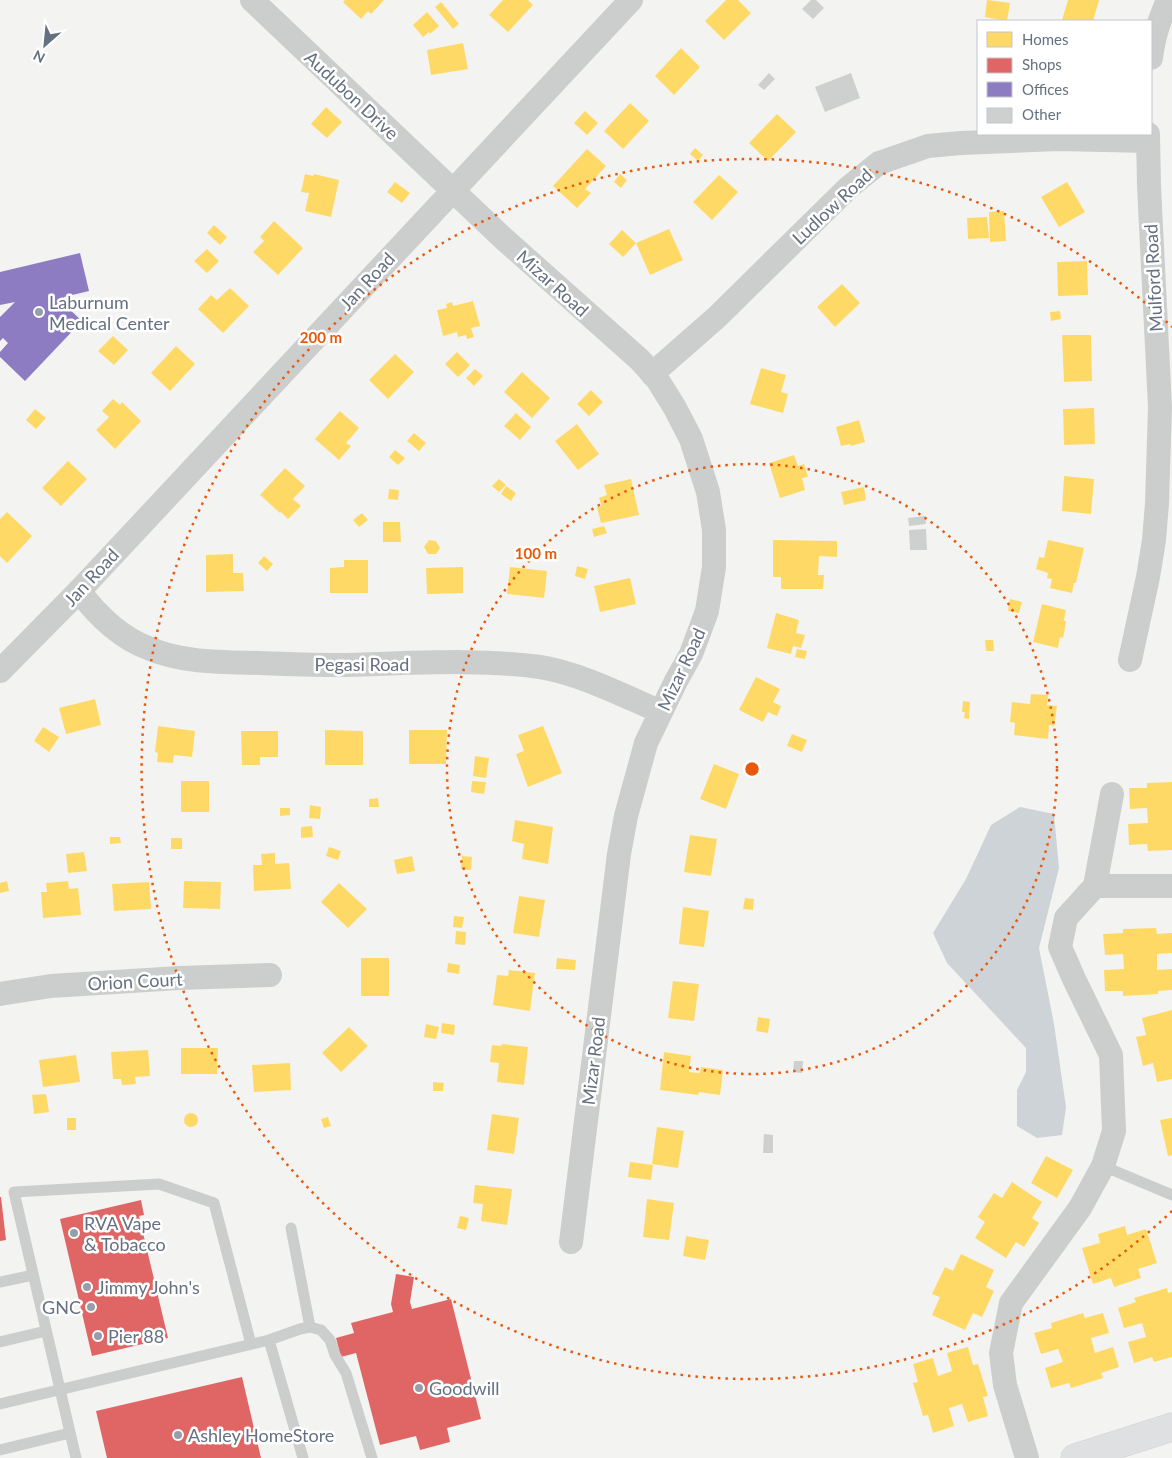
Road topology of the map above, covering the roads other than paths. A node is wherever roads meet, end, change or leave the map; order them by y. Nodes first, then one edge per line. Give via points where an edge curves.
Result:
1 (252, 0) edge
2 (631, 0) edge
3 (1168, 0) edge
4 (1152, 50) edge
5 (1148, 138) edge
6 (453, 190) junction
7 (652, 374) junction
8 (1164, 501) edge
9 (79, 591) junction
10 (1130, 660) dead end
11 (0, 671) edge
12 (661, 712) junction
13 (1112, 794) dead end
14 (1095, 886) junction
15 (1172, 886) edge
16 (270, 975) dead end
17 (0, 994) edge
18 (1103, 1166) junction
19 (1172, 1195) edge
20 (291, 1228) dead end
21 (571, 1242) dead end
22 (33, 1275) junction
23 (0, 1282) edge
24 (310, 1327) junction
25 (46, 1331) junction
26 (268, 1340) junction
27 (0, 1342) edge
28 (251, 1344) junction
29 (60, 1390) junction
30 (0, 1404) edge
31 (1172, 1427) edge
32 (70, 1433) junction
33 (0, 1450) edge
34 (76, 1458) edge
35 (303, 1458) edge
36 (371, 1458) edge
37 (1027, 1458) edge
38 (1075, 1458) edge

1 - 6 street, Audubon Drive
2 - 6 street, Jan Road
3 - 4 street
5 - 7 street, Ludlow Road via 928,146 879,163 848,188 717,317
5 - 8 street, Mulford Road
6 - 7 street, Mizar Road
6 - 9 street, Jan Road
7 - 12 street, Mizar Road via 691,439 708,492 714,530 714,567 707,611 691,654
8 - 10 street, Mulford Road
9 - 11 street, Jan Road
9 - 12 street, Pegasi Road via 123,636 171,656 221,662 336,665 496,663 540,668 576,677
12 - 21 street, Mizar Road via 646,743 619,854
13 - 14 street
14 - 15 street
14 - 18 street via 1066,918 1060,947 1111,1055 1114,1131
16 - 17 street, Orion Court via 51,986
18 - 19 lane
18 - 37 street via 1080,1208 1011,1303 1001,1353 1005,1385
20 - 24 lane
22 - 23 lane
22 - 25 lane
22 - 28 lane via 14,1192 158,1184 214,1203
24 - 26 lane
24 - 36 lane via 321,1330 330,1340 346,1373
25 - 27 lane
25 - 29 lane
26 - 28 lane
26 - 35 lane
28 - 29 lane
29 - 30 lane
29 - 32 lane
31 - 38 street
32 - 33 lane
32 - 34 lane

